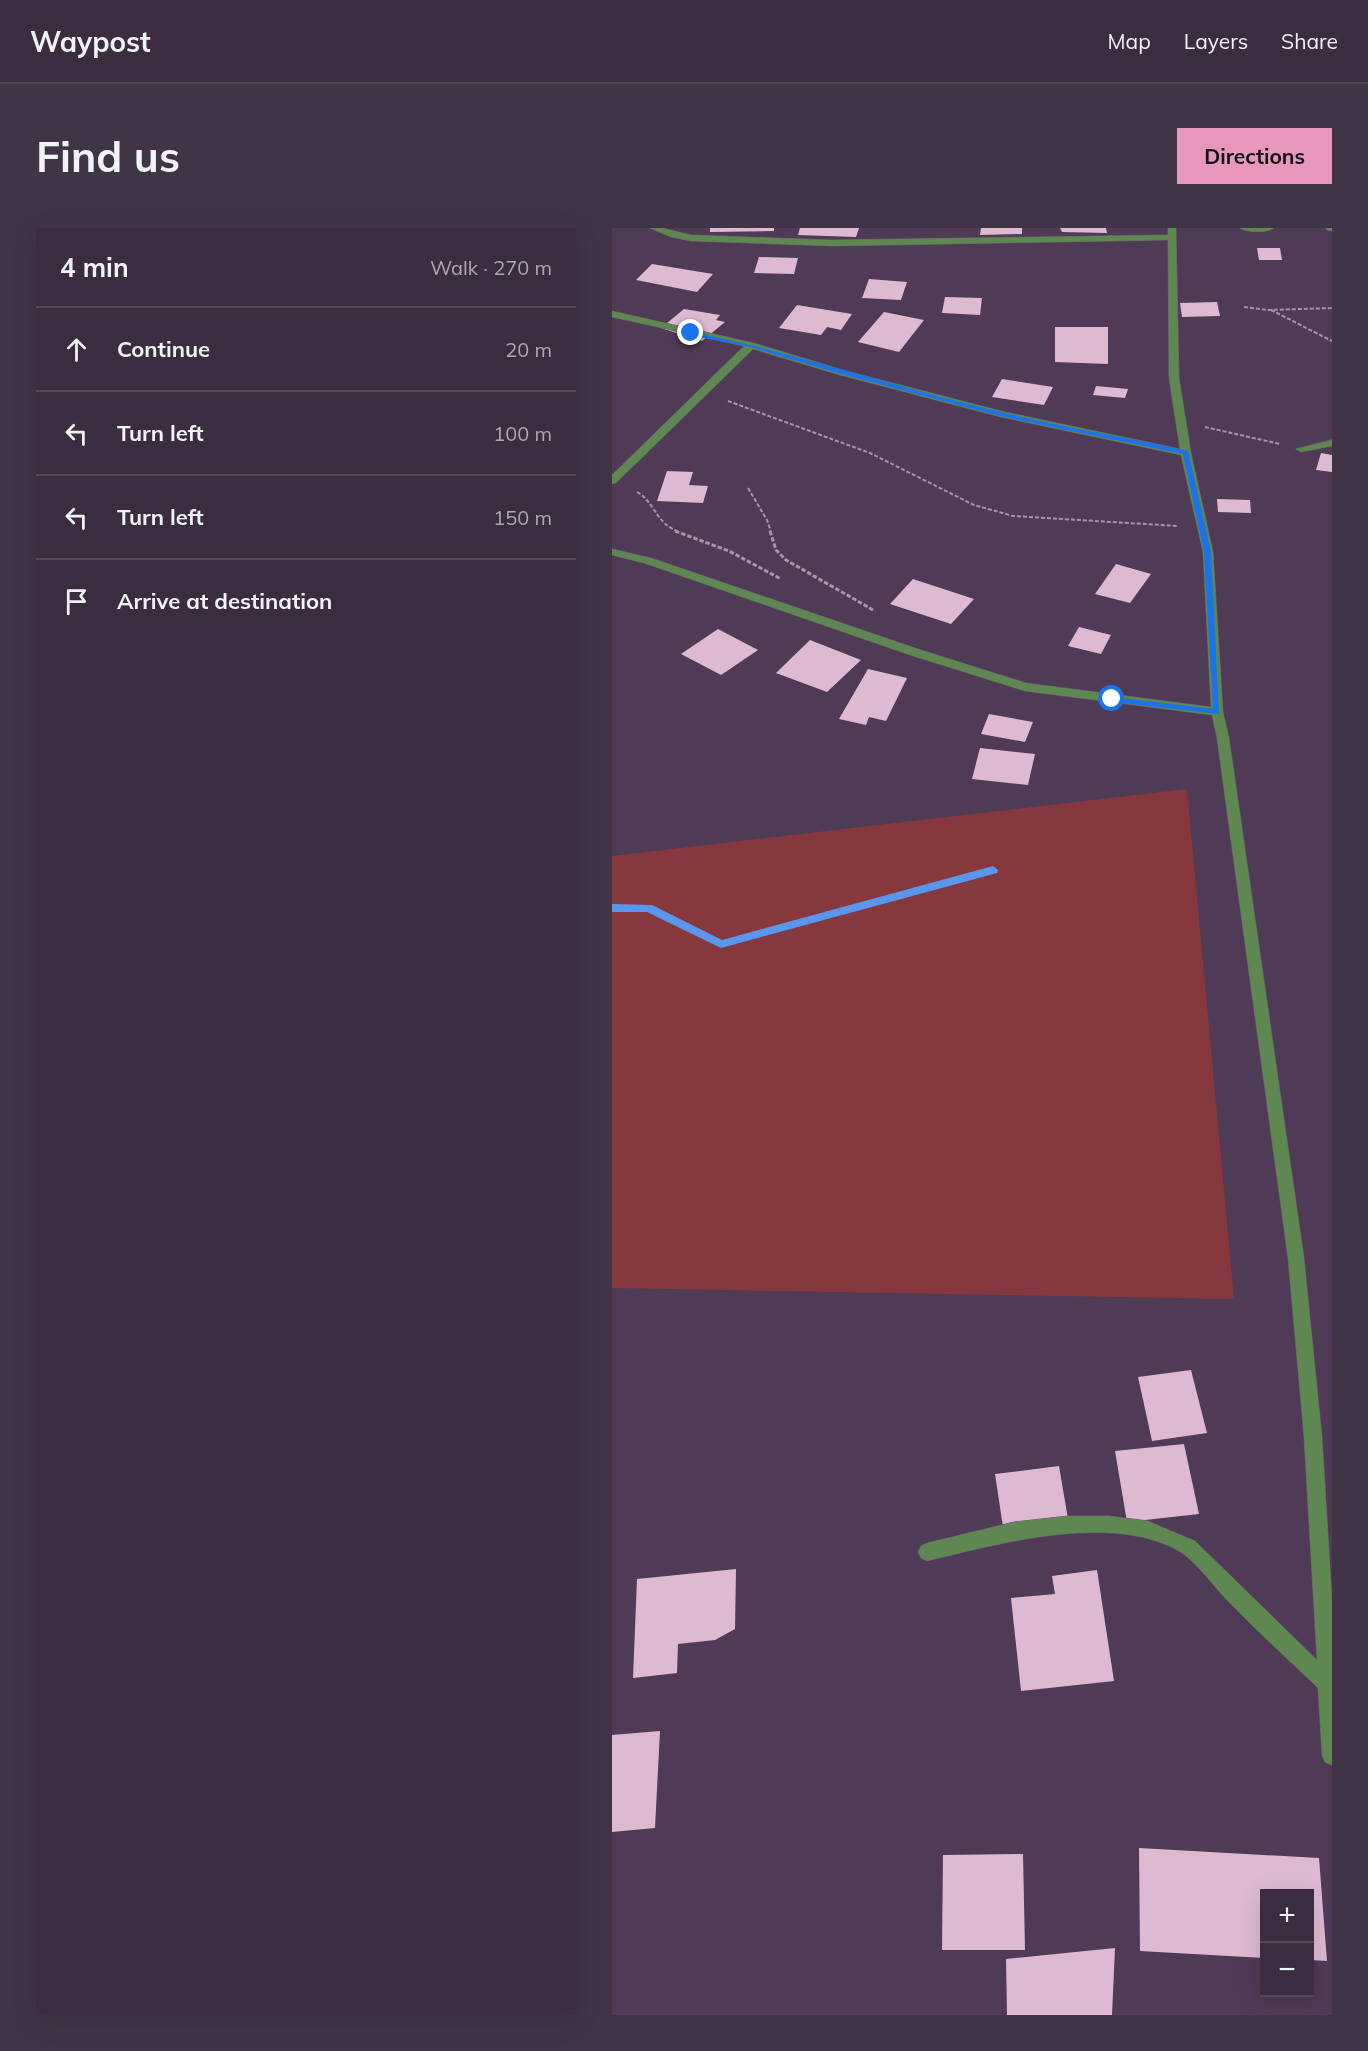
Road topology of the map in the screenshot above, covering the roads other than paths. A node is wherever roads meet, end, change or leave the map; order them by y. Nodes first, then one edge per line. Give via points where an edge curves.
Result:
1 (654, 228) edge
2 (1244, 228) edge
3 (1255, 228) edge
4 (1270, 228) edge
5 (1171, 232) edge
6 (612, 314) edge
7 (751, 345) junction
8 (1332, 443) edge
9 (1301, 448) road end
10 (1186, 453) junction
11 (615, 479) edge
12 (612, 552) edge
13 (1217, 712) junction
14 (927, 1552) dead end
15 (1329, 1684) junction
16 (1332, 1755) edge

1 - 5 street via 691,238 832,243
2 - 3 street
3 - 4 street
5 - 10 street via 1174,378
6 - 7 street
7 - 10 street via 1004,415
7 - 11 street
8 - 9 street
10 - 13 street via 1208,552
12 - 13 street via 647,560 1025,687
13 - 15 street via 1296,1258 1313,1437
14 - 15 street via 1014,1532 1068,1525 1148,1530 1190,1548
15 - 16 street

